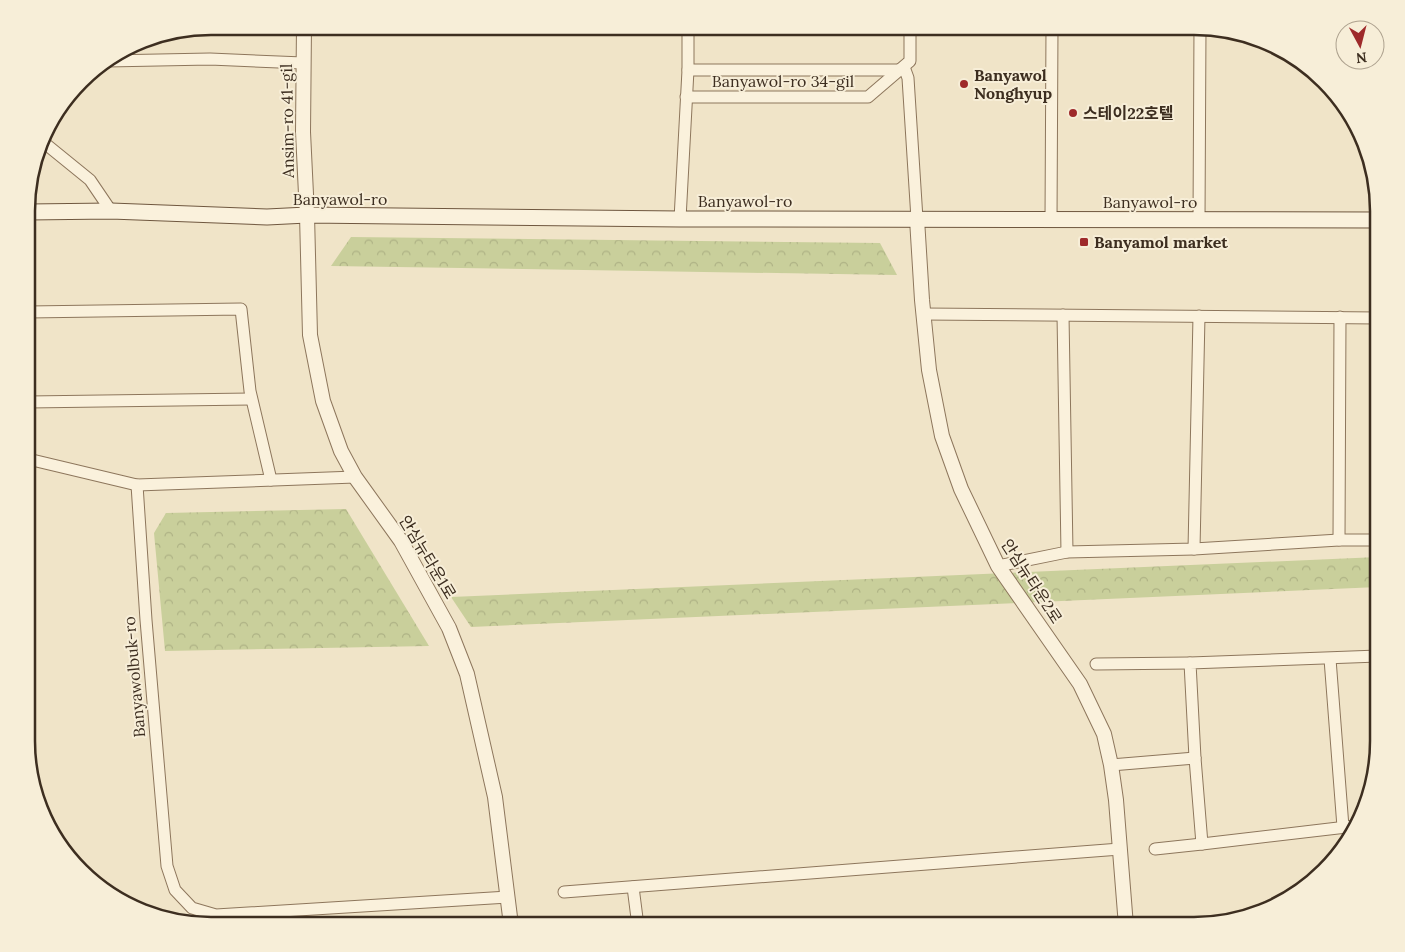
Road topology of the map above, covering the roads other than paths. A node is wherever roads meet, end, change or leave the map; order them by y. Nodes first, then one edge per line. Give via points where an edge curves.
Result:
1 (304, 35) edge
2 (688, 35) edge
3 (909, 35) edge
4 (1052, 35) edge
5 (1200, 35) edge
6 (120, 61) edge
7 (303, 63) junction
8 (905, 66) junction
9 (688, 70) junction
10 (686, 97) junction
11 (47, 145) edge
12 (111, 211) junction
13 (35, 212) edge
14 (307, 215) junction
15 (680, 219) junction
16 (917, 219) junction
17 (1051, 220) junction
18 (1199, 220) junction
19 (1370, 220) edge
20 (35, 312) edge
21 (923, 314) junction
22 (1063, 315) junction
23 (1199, 316) junction
24 (1340, 317) junction
25 (1370, 318) edge
26 (252, 399) junction
27 (35, 402) edge
28 (35, 462) edge
29 (356, 477) junction
30 (271, 480) junction
31 (137, 485) junction
32 (1339, 540) junction
33 (1370, 540) edge
34 (1194, 549) junction
35 (1066, 552) junction
36 (998, 566) junction
37 (1370, 656) edge
38 (1330, 658) junction
39 (1096, 664) dead end
40 (1190, 664) junction
41 (1195, 758) junction
42 (1111, 766) junction
43 (1349, 824) edge
44 (1347, 827) edge
45 (1202, 844) junction
46 (1120, 849) junction
47 (1155, 849) dead end
48 (633, 887) junction
49 (564, 892) dead end
50 (508, 897) junction
51 (510, 917) edge
52 (637, 917) edge
53 (1125, 917) edge

1 - 7 street, Ansim-ro 41-gil
2 - 9 street, Banyawol-ro 34-gil
3 - 8 street
4 - 17 street
5 - 18 street
6 - 7 street via 210,59
7 - 14 street, Ansim-ro 41-gil via 302,132
8 - 9 street, Banyawol-ro 34-gil
8 - 10 street, Banyawol-ro 34-gil via 868,97
8 - 16 street
9 - 10 street, Banyawol-ro 34-gil
10 - 15 street, Banyawol-ro 34-gil
11 - 12 street via 90,180
12 - 13 main road, Banyawol-ro
12 - 14 main road, Banyawol-ro via 267,217
14 - 15 main road, Banyawol-ro
14 - 29 street, 안심뉴타운1로 via 310,335 323,401 341,451
15 - 16 main road, Banyawol-ro
16 - 17 main road, Banyawol-ro
16 - 21 street, 안심뉴타운2로
17 - 18 main road, Banyawol-ro
18 - 19 main road, Banyawol-ro
20 - 26 street via 241,309
21 - 22 street
21 - 36 street, 안심뉴타운2로 via 929,370 942,436 961,490
22 - 23 street
22 - 35 street
23 - 24 street
23 - 34 street
24 - 25 street
24 - 32 street
26 - 27 street
26 - 30 street
28 - 31 street
29 - 30 street
29 - 50 street, 안심뉴타운1로 via 401,541 449,628 467,674 495,797
30 - 31 street
31 - 50 street, Banyawolbuk-ro via 167,866 175,890 192,908 216,916
32 - 33 street
32 - 34 street
34 - 35 street
35 - 36 street
36 - 42 street, 안심뉴타운2로 via 1080,684 1104,734
37 - 38 street
38 - 40 street
38 - 43 street
39 - 40 street
40 - 41 street
41 - 42 street
41 - 45 street
42 - 46 street, 안심뉴타운2로
44 - 45 street
45 - 47 street
46 - 48 street
46 - 53 street, 안심뉴타운2로
48 - 49 street
48 - 52 street
50 - 51 street, 안심뉴타운1로

